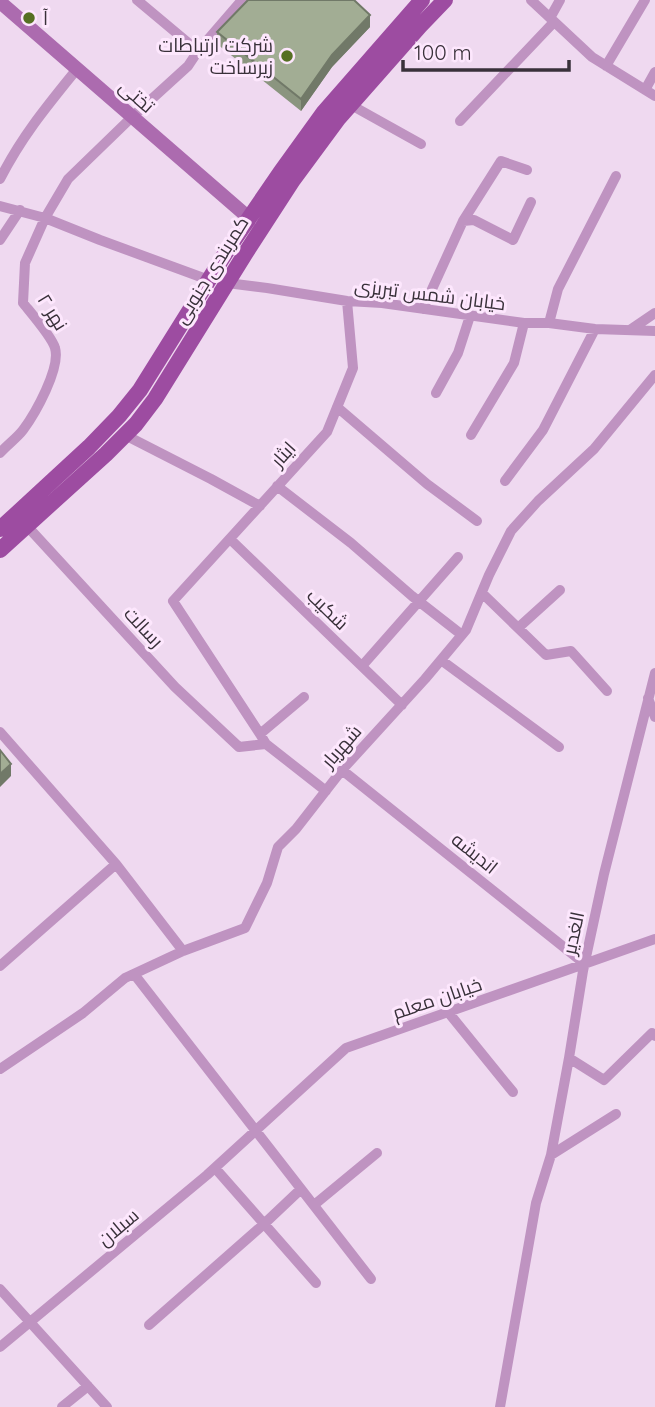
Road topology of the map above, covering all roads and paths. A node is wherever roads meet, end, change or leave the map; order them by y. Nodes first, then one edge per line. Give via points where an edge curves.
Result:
1 (137, 0) edge
2 (242, 0) edge
3 (422, 0) edge
4 (445, 0) edge
5 (531, 0) edge
6 (560, 0) edge
7 (645, 0) edge
8 (0, 2) edge
9 (552, 20) junction
10 (198, 51) junction
11 (606, 66) junction
12 (77, 69) junction
13 (655, 72) edge
14 (645, 90) junction
15 (655, 96) edge
16 (351, 105) junction
17 (132, 117) junction
18 (460, 121) dead end
19 (421, 144) dead end
20 (527, 170) dead end
21 (615, 176) dead end
22 (0, 179) edge
23 (531, 202) dead end
24 (0, 206) edge
25 (20, 211) junction
26 (45, 218) junction
27 (249, 218) junction
28 (463, 221) junction
29 (0, 240) edge
30 (209, 280) junction
31 (227, 283) junction
32 (347, 301) junction
33 (423, 309) junction
34 (655, 313) edge
35 (470, 316) junction
36 (524, 323) junction
37 (549, 323) junction
38 (595, 329) junction
39 (630, 331) junction
40 (655, 331) edge
41 (655, 375) edge
42 (436, 393) dead end
43 (337, 407) junction
44 (125, 435) junction
45 (471, 435) dead end
46 (0, 453) edge
47 (505, 481) dead end
48 (277, 486) junction
49 (260, 506) junction
50 (477, 522) dead end
51 (27, 526) junction
52 (0, 529) edge
53 (230, 539) junction
54 (0, 550) edge
55 (458, 557) dead end
56 (560, 590) dead end
57 (482, 593) junction
58 (418, 601) junction
59 (518, 628) junction
60 (462, 635) junction
61 (442, 660) junction
62 (362, 666) junction
63 (655, 673) edge
64 (607, 691) dead end
65 (304, 697) dead end
66 (648, 698) junction
67 (402, 705) junction
68 (655, 717) edge
69 (0, 732) edge
70 (260, 734) junction
71 (266, 744) junction
72 (559, 747) dead end
73 (342, 770) junction
74 (326, 791) junction
75 (116, 864) junction
76 (655, 939) edge
77 (183, 951) junction
78 (585, 964) junction
79 (0, 966) edge
80 (134, 974) junction
81 (448, 1012) junction
82 (654, 1033) edge
83 (569, 1058) junction
84 (0, 1069) edge
85 (513, 1092) dead end
86 (616, 1114) dead end
87 (256, 1131) junction
88 (377, 1153) dead end
89 (551, 1155) junction
90 (215, 1168) junction
91 (301, 1189) junction
92 (313, 1205) junction
93 (264, 1224) junction
94 (370, 1279) dead end
95 (316, 1283) dead end
96 (0, 1289) edge
97 (30, 1322) junction
98 (149, 1325) dead end
99 (0, 1347) edge
100 (88, 1386) junction
101 (62, 1407) edge
102 (107, 1407) edge
103 (500, 1407) edge

1 - 10 street
2 - 10 street, نهر ۲
3 - 27 main road, کمربندی جنوبی via 324,112
4 - 16 main road, کمربندی جنوبی
5 - 9 street
6 - 9 street
7 - 11 street
8 - 12 main road, تختی
9 - 11 street
9 - 18 street
10 - 17 street, نهر ۲ via 188,66
11 - 14 street
12 - 17 main road, تختی
12 - 22 street via 32,125
13 - 14 street
14 - 15 street
16 - 19 street
16 - 31 main road, کمربندی جنوبی via 293,180
17 - 26 street, نهر ۲ via 68,179
17 - 27 main road, تختی
20 - 28 street via 501,161
21 - 37 street via 558,289
23 - 28 street via 513,240 474,220
24 - 25 street
25 - 26 street
25 - 29 street
26 - 30 street
26 - 46 street, نهر ۲ via 25,263 23,303 55,349 54,372 22,431
27 - 30 main road, کمربندی جنوبی
28 - 33 street
30 - 31 main road
30 - 52 main road, کمربندی جنوبی via 140,390 89,447
31 - 32 street, خیابان شمس تبریزی
31 - 44 main road, کمربندی جنوبی via 155,399
32 - 33 street, خیابان شمس تبریزی
32 - 43 street, ایثار via 353,368
33 - 35 street, خیابان شمس تبریزی
34 - 39 street
35 - 36 street, خیابان شمس تبریزی
35 - 42 street via 458,353
36 - 37 street, خیابان شمس تبریزی
36 - 45 street via 514,363
37 - 38 street, خیابان شمس تبریزی
38 - 39 street, خیابان شمس تبریزی
38 - 47 street via 544,430
39 - 40 street, خیابان شمس تبریزی
41 - 57 street, شهریار via 594,449 512,531
43 - 48 street, ایثار via 327,432
43 - 50 street
44 - 49 street
44 - 51 main road, کمربندی جنوبی
48 - 49 street, ایثار
48 - 58 street
49 - 53 street, ایثار
51 - 54 main road, کمربندی جنوبی
51 - 71 street, رسالت via 175,687 239,747
53 - 62 street, شکیب
53 - 70 street, ایثار via 173,601
55 - 58 street
56 - 59 street
57 - 59 street
57 - 60 street, شهریار
58 - 60 street
58 - 62 street
59 - 64 street via 546,655 570,651
60 - 61 street, شهریار
61 - 67 street, شهریار
61 - 72 street
62 - 67 street, شکیب
63 - 66 street, الغدیر
65 - 70 street
66 - 68 street
66 - 78 street, الغدیر
67 - 73 street, شهریار
69 - 75 street
70 - 71 street
71 - 74 street
73 - 74 street, شهریار
73 - 78 street, اندیشه
74 - 77 street, شهریار via 278,847 267,883 244,928
75 - 77 street
75 - 79 street
76 - 78 street, خیابان معلم
77 - 80 street, شهریار
78 - 81 street, خیابان معلم
78 - 83 street, الغدیر
80 - 84 street, شهریار
80 - 87 street
81 - 85 street
81 - 87 street, خیابان معلم via 346,1048
82 - 83 street via 604,1080
83 - 89 street, الغدیر
86 - 89 street
87 - 90 street, سبلان
87 - 91 street
88 - 92 street
89 - 103 street, الغدیر via 536,1203
90 - 93 street
90 - 97 street, سبلان
91 - 92 street
91 - 93 street
92 - 94 street
93 - 95 street
93 - 98 street
96 - 97 street
97 - 99 street, سبلان
97 - 100 street
100 - 101 street
100 - 102 street

